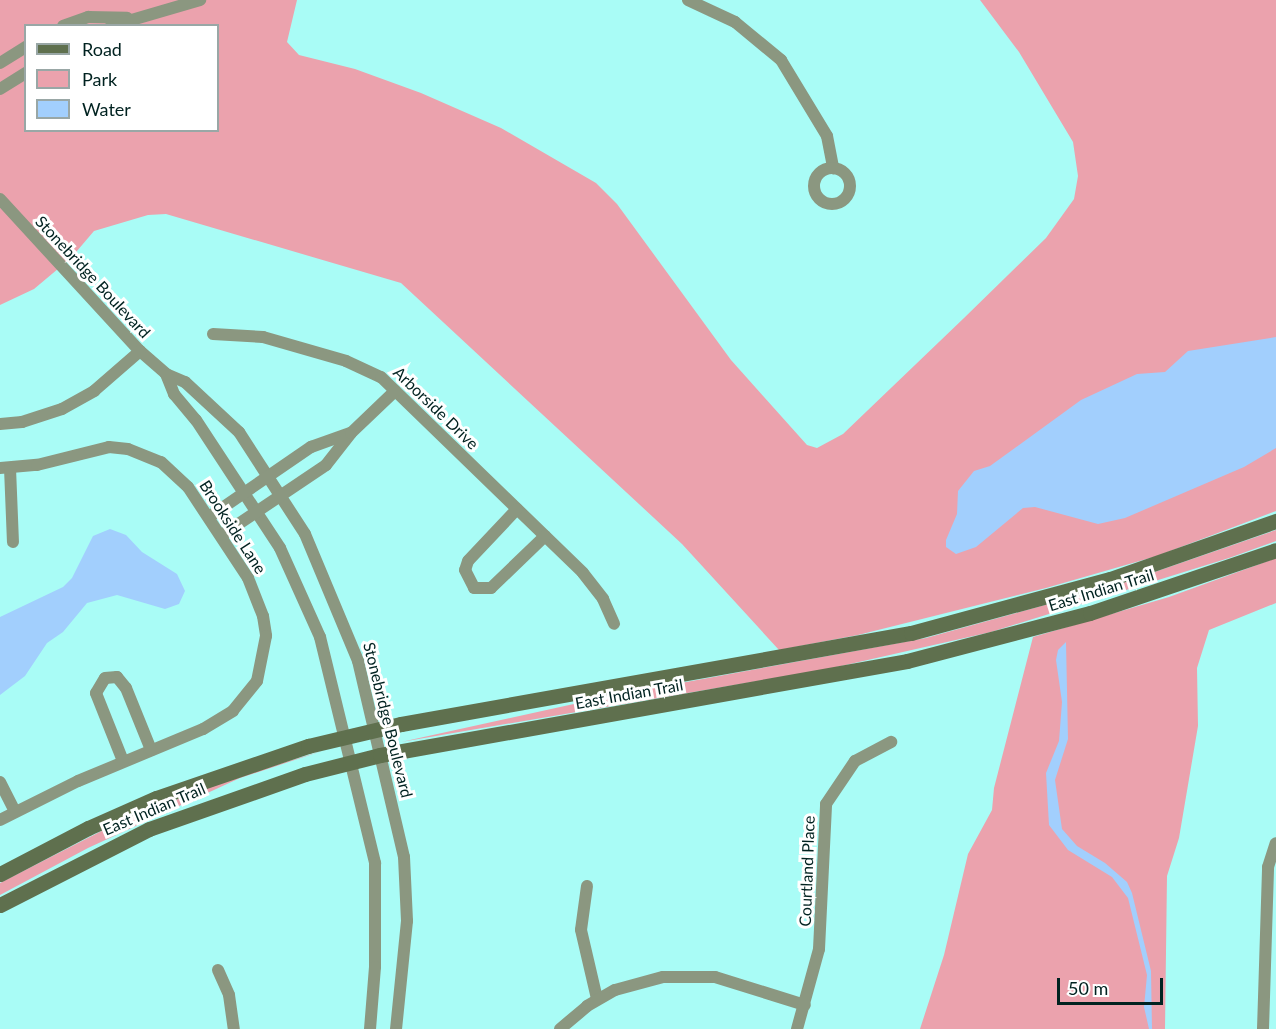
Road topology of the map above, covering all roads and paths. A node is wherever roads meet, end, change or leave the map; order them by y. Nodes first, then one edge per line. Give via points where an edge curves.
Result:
1 (200, 0) edge
2 (688, 0) edge
3 (128, 18) junction
4 (69, 24) edge
5 (115, 24) edge
6 (24, 49) edge
7 (0, 63) edge
8 (24, 74) edge
9 (0, 89) edge
10 (833, 168) dead end
11 (0, 199) edge
12 (213, 334) dead end
13 (140, 351) junction
14 (166, 374) junction
15 (395, 391) junction
16 (0, 424) edge
17 (351, 433) junction
18 (5, 468) edge
19 (268, 475) junction
20 (245, 493) junction
21 (281, 495) junction
22 (517, 509) junction
23 (258, 511) junction
24 (209, 517) junction
25 (1276, 521) edge
26 (222, 535) junction
27 (545, 536) junction
28 (13, 542) dead end
29 (1276, 550) edge
30 (614, 624) dead end
31 (374, 730) junction
32 (345, 736) junction
33 (891, 742) dead end
34 (151, 750) junction
35 (380, 755) junction
36 (123, 761) junction
37 (351, 762) junction
38 (0, 782) edge
39 (15, 811) junction
40 (0, 820) edge
41 (1276, 843) edge
42 (0, 874) edge
43 (586, 886) dead end
44 (0, 905) edge
45 (218, 970) dead end
46 (597, 999) junction
47 (805, 1005) junction
48 (234, 1029) edge
49 (370, 1029) edge
50 (396, 1029) edge
51 (560, 1029) edge
52 (797, 1029) edge
53 (1263, 1029) edge

1 - 3 street
2 - 10 street via 735,22 781,60 827,136
3 - 4 street via 88,17
3 - 5 street
6 - 7 street
8 - 9 street
11 - 13 street, Stonebridge Boulevard
12 - 15 street, Arborside Drive via 263,337 346,361 375,373
13 - 14 street, Stonebridge Boulevard
13 - 16 street via 94,391 62,410
14 - 19 street, Stonebridge Boulevard via 185,382 218,411 239,432
14 - 20 street, Stonebridge Boulevard via 174,393
15 - 17 street
15 - 22 street, Arborside Drive
17 - 19 street via 311,447
17 - 21 street via 326,465
18 - 24 street, Brookside Lane via 57,460 93,448 128,449 175,472
18 - 28 street, Brookside Lane
19 - 20 street
19 - 21 street, Stonebridge Boulevard
20 - 23 street, Stonebridge Boulevard
20 - 24 street
21 - 23 street
21 - 31 street, Stonebridge Boulevard via 305,534 349,633
22 - 27 street, Arborside Drive
22 - 27 street via 468,561 465,570 474,588 491,588
23 - 26 street
23 - 32 street, Stonebridge Boulevard via 280,548 320,637
24 - 26 street, Brookside Lane
25 - 31 main road, East Indian Trail via 1090,585 911,633
26 - 34 street, Brookside Lane via 248,578 263,615 266,636 259,673 245,699 233,711 203,729
27 - 30 street, Arborside Drive via 595,586
29 - 35 main road, East Indian Trail via 1081,615 907,661
31 - 32 main road, East Indian Trail
31 - 35 street, Stonebridge Boulevard
32 - 37 street, Stonebridge Boulevard
32 - 42 main road, East Indian Trail via 226,771 156,798
33 - 47 street, Courtland Place via 855,761 826,804 819,949
34 - 36 street, Brookside Lane
34 - 36 street via 126,688 117,677 105,678 96,693
35 - 37 main road, East Indian Trail
35 - 50 street, Stonebridge Boulevard via 404,866 407,921
36 - 39 street, Brookside Lane
37 - 44 main road, East Indian Trail via 239,794 158,825
37 - 49 street, Stonebridge Boulevard via 375,863 375,967
38 - 39 street
39 - 40 street, Brookside Lane
41 - 53 street via 1268,867
43 - 46 street via 581,930
45 - 48 street via 230,995
46 - 47 street via 637,983 686,975 747,984
46 - 51 street
47 - 52 street, Courtland Place

